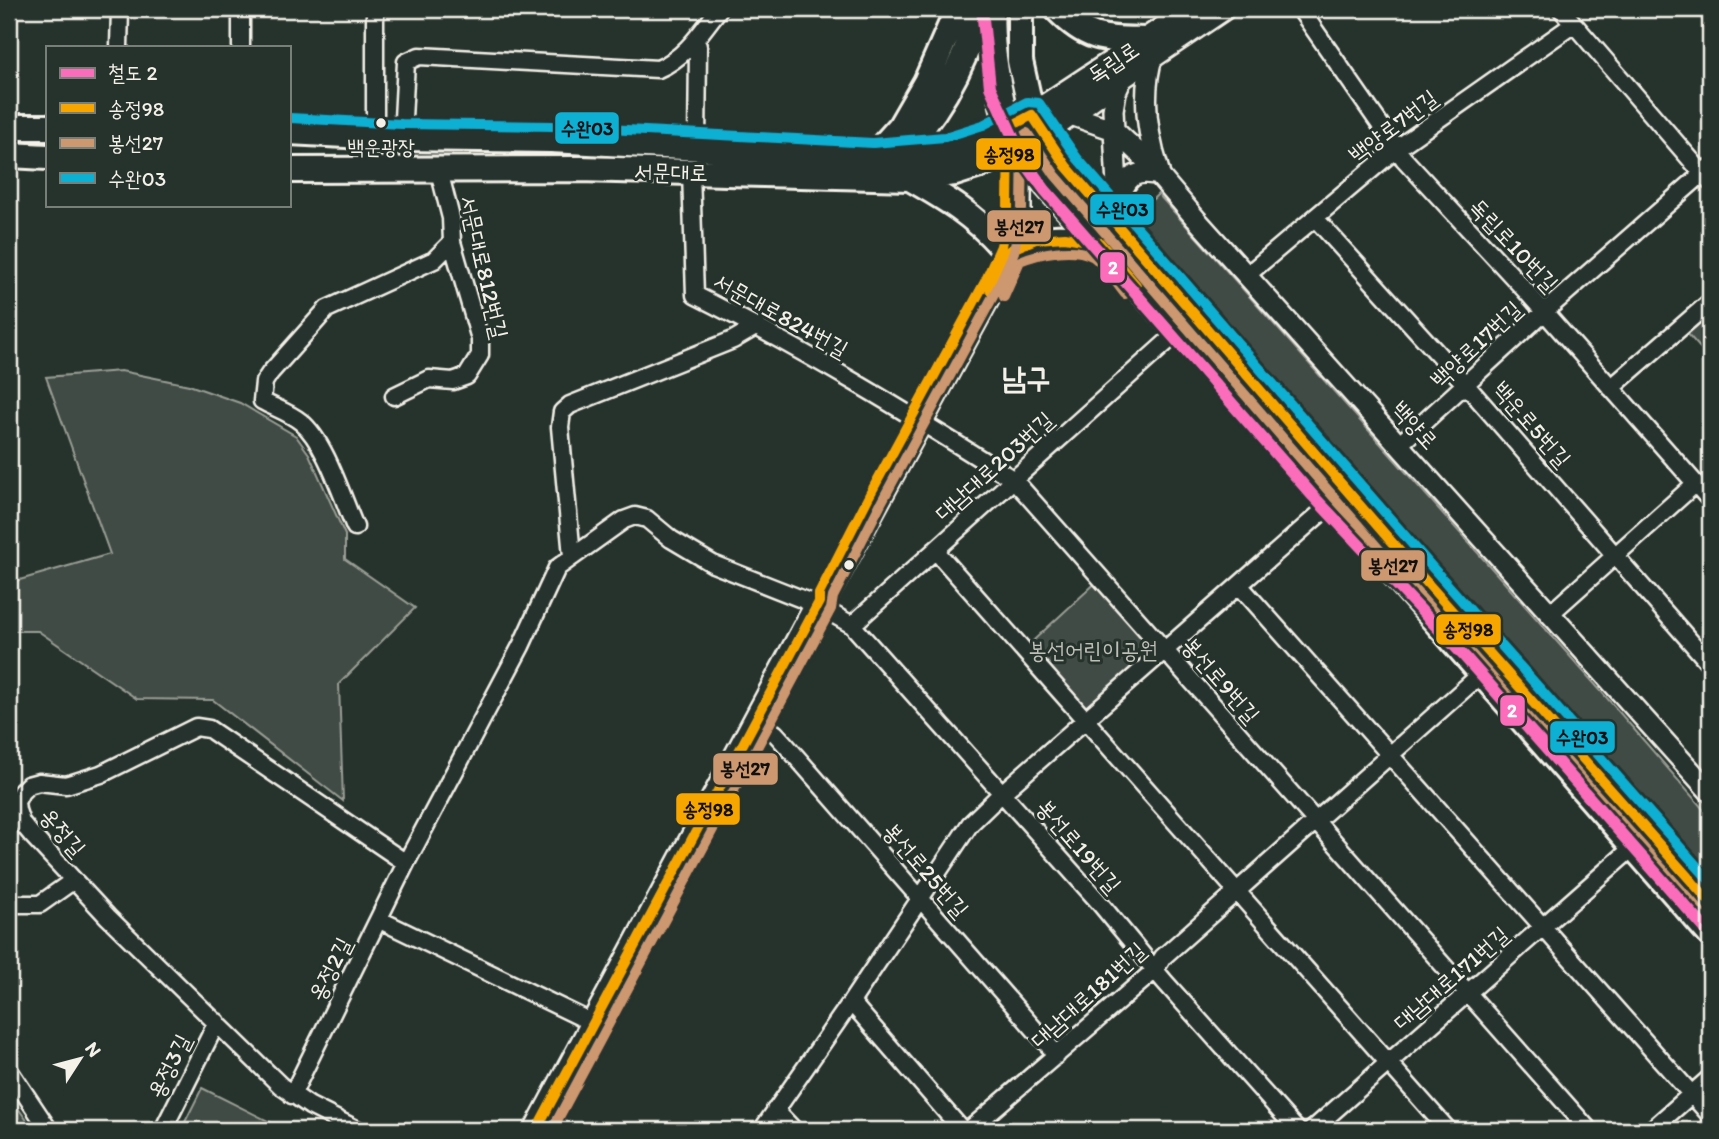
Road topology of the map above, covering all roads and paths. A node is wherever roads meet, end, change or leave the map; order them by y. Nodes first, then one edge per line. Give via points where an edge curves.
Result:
1 (120, 9) edge
2 (241, 9) edge
3 (375, 9) edge
4 (719, 9) edge
5 (958, 9) edge
6 (981, 9) edge
7 (992, 9) edge
8 (1020, 9) edge
9 (1057, 9) edge
10 (1193, 9) edge
11 (1222, 9) edge
12 (1300, 9) edge
13 (1561, 9) edge
14 (1706, 9) edge
15 (1710, 14) edge
16 (1574, 24) junction
17 (694, 41) junction
18 (119, 46) edge
19 (241, 46) edge
20 (1150, 48) junction
21 (1124, 75) junction
22 (1068, 114) junction
23 (1038, 124) junction
24 (9, 127) edge
25 (46, 127) edge
26 (1114, 130) junction
27 (290, 132) edge
28 (375, 136) junction
29 (402, 138) junction
30 (1012, 142) junction
31 (697, 147) junction
32 (1396, 149) junction
33 (9, 155) edge
34 (885, 156) junction
35 (46, 157) edge
36 (290, 170) edge
37 (439, 171) junction
38 (691, 172) junction
39 (1708, 174) edge
40 (1160, 175) junction
41 (910, 178) junction
42 (1118, 218) junction
43 (1315, 218) junction
44 (452, 242) junction
45 (1100, 243) junction
46 (1005, 248) junction
47 (1247, 275) junction
48 (1710, 302) edge
49 (1544, 312) junction
50 (757, 326) junction
51 (1178, 332) junction
52 (1466, 385) junction
53 (1611, 388) junction
54 (394, 396) dead end
55 (917, 418) junction
56 (1400, 444) junction
57 (1014, 480) junction
58 (1695, 484) junction
59 (1710, 500) edge
60 (1332, 503) junction
61 (355, 527) dead end
62 (935, 550) junction
63 (1616, 554) junction
64 (572, 556) junction
65 (1239, 585) junction
66 (818, 603) junction
67 (1551, 613) junction
68 (852, 625) junction
69 (1165, 650) junction
70 (1710, 663) edge
71 (1481, 674) junction
72 (1084, 720) junction
73 (755, 721) junction
74 (1389, 756) junction
75 (1708, 784) edge
76 (1002, 793) junction
77 (1316, 821) junction
78 (1641, 840) junction
79 (406, 863) junction
80 (74, 880) junction
81 (1237, 891) junction
82 (921, 899) junction
83 (1710, 902) edge
84 (9, 904) edge
85 (380, 920) junction
86 (1544, 927) junction
87 (1710, 934) edge
88 (1155, 970) junction
89 (1468, 993) junction
90 (851, 1002) junction
91 (217, 1022) junction
92 (595, 1024) junction
93 (1057, 1055) junction
94 (1388, 1063) junction
95 (9, 1070) edge
96 (1710, 1078) edge
97 (1692, 1094) junction
98 (292, 1095) junction
99 (775, 1110) junction
100 (1710, 1115) edge
101 (49, 1130) edge
102 (163, 1130) edge
103 (358, 1130) edge
104 (536, 1130) edge
105 (762, 1130) edge
106 (793, 1130) edge
107 (962, 1130) edge
108 (969, 1130) edge
109 (1297, 1130) edge
110 (1312, 1130) edge
111 (1448, 1130) edge
112 (1589, 1130) edge
113 (1651, 1130) edge

1 - 18 street
2 - 19 street
3 - 28 street
4 - 17 street
5 - 34 main road via 926,82
6 - 34 main road via 947,90 914,138
7 - 30 main road via 995,63
8 - 23 main road via 1020,61
9 - 20 main road via 1072,24 1103,39
10 - 20 main road, 독립로
11 - 20 main road, 독립로
12 - 32 street, 독립로10번길
13 - 16 street
14 - 15 street
16 - 32 street, 백양로7번길
16 - 39 street
17 - 29 street via 672,63 658,69 419,56 406,62
17 - 31 street via 698,46
20 - 21 main road, 독립로
20 - 23 main road, 독립로
20 - 40 street, 독립로 via 1149,130
21 - 22 main road, 독립로
21 - 26 street via 1116,92
22 - 23 main road, 독립로
22 - 26 street, 백양로
23 - 30 main road, 서문대로
23 - 42 main road via 1066,166
24 - 25 main road
26 - 40 street, 백양로
26 - 42 street
27 - 28 main road, 서문대로
28 - 29 main road, 서문대로
29 - 31 main road, 서문대로
30 - 34 main road, 서문대로 via 988,138 948,151
30 - 41 main road, 서문대로 via 980,165
30 - 45 main road via 1060,203
30 - 46 main road
31 - 34 main road, 서문대로
32 - 43 street, 백양로7번길
32 - 49 street, 독립로10번길
33 - 35 main road
36 - 37 main road, 서문대로
37 - 38 main road, 서문대로
37 - 44 street, 서문대로812번길
38 - 41 main road, 서문대로
38 - 50 street, 서문대로824번길 via 695,295
39 - 49 street, 백양로17번길
40 - 42 street via 1133,175 1124,186
40 - 47 street, 백양로
41 - 46 main road via 950,201
42 - 45 main road via 1103,217 1093,226
42 - 78 main road
43 - 47 street, 백양로7번길
43 - 52 street, 백운로5번길
44 - 54 street, 서문대로812번길 via 480,339 480,355 472,372 461,380 429,379
44 - 61 street via 434,260 327,309 264,382 262,401 298,419 319,443
45 - 46 main road via 1046,238
45 - 51 main road
46 - 55 main road via 994,286
47 - 56 street, 백양로
48 - 53 street
49 - 52 street, 백양로17번길
49 - 53 street, 독립로10번길
50 - 55 street, 서문대로824번길
50 - 64 street via 562,412
51 - 57 street, 대남대로203번길
51 - 60 main road
52 - 56 street, 백양로17번길
52 - 63 street, 백운로5번길
53 - 58 street, 독립로10번길
55 - 57 street, 봉선로9번길
55 - 66 main road via 869,496
56 - 67 street, 백양로
57 - 62 street, 대남대로203번길
57 - 69 street, 봉선로9번길
58 - 59 street, 독립로10번길
58 - 63 street
60 - 65 street
60 - 71 main road
62 - 68 street, 대남대로203번길
62 - 72 street, 대남대로203번길
63 - 67 street
63 - 70 street, 백운로5번길
64 - 66 street, 봉선로19번길 via 635,516 647,519 713,564
64 - 79 street, 옹정2길 via 557,568
65 - 69 street
65 - 74 street
66 - 68 street, 봉선로19번길
66 - 73 main road
67 - 75 street, 백양로
68 - 76 street, 봉선로19번길
69 - 72 street
69 - 77 street, 봉선로9번길
71 - 74 street, 대남대로181번길
71 - 78 main road
72 - 76 street
72 - 81 street, 대남대로203번길
73 - 82 street, 봉선로25번길 via 775,733
73 - 92 main road
74 - 77 street, 대남대로181번길
74 - 86 street, 대남대로171번길
76 - 82 street via 970,824
76 - 88 street, 봉선로19번길
77 - 81 street, 대남대로181번길
77 - 89 street, 봉선로9번길
78 - 83 main road
78 - 86 street, 대남대로171번길
78 - 87 main road
79 - 80 street, 옹정길 via 209,729 197,727 101,774 66,785 39,782 21,792 16,802 21,822
79 - 85 street, 옹정2길
80 - 84 street via 40,904
80 - 91 street, 옹정길
81 - 88 street, 대남대로181번길 via 1163,957
81 - 94 street, 대남대로171번길
82 - 90 street
82 - 93 street, 봉선로25번길
85 - 92 street
85 - 98 street, 옹정2길
86 - 89 street, 대남대로171번길
86 - 97 street, 대남대로171번길
88 - 93 street, 대남대로181번길
88 - 109 street, 봉선로19번길
89 - 94 street, 대남대로171번길
89 - 112 street, 봉선로9번길
90 - 99 street
90 - 107 street
91 - 98 street, 옹정길
91 - 102 street, 용정3길
92 - 104 main road
93 - 108 street, 대남대로181번길
94 - 110 street, 대남대로171번길
94 - 111 street, 대남대로171번길
95 - 101 street
96 - 97 street
97 - 100 street, 대남대로171번길
97 - 113 street
98 - 103 street, 옹정길
99 - 105 street
99 - 106 street

